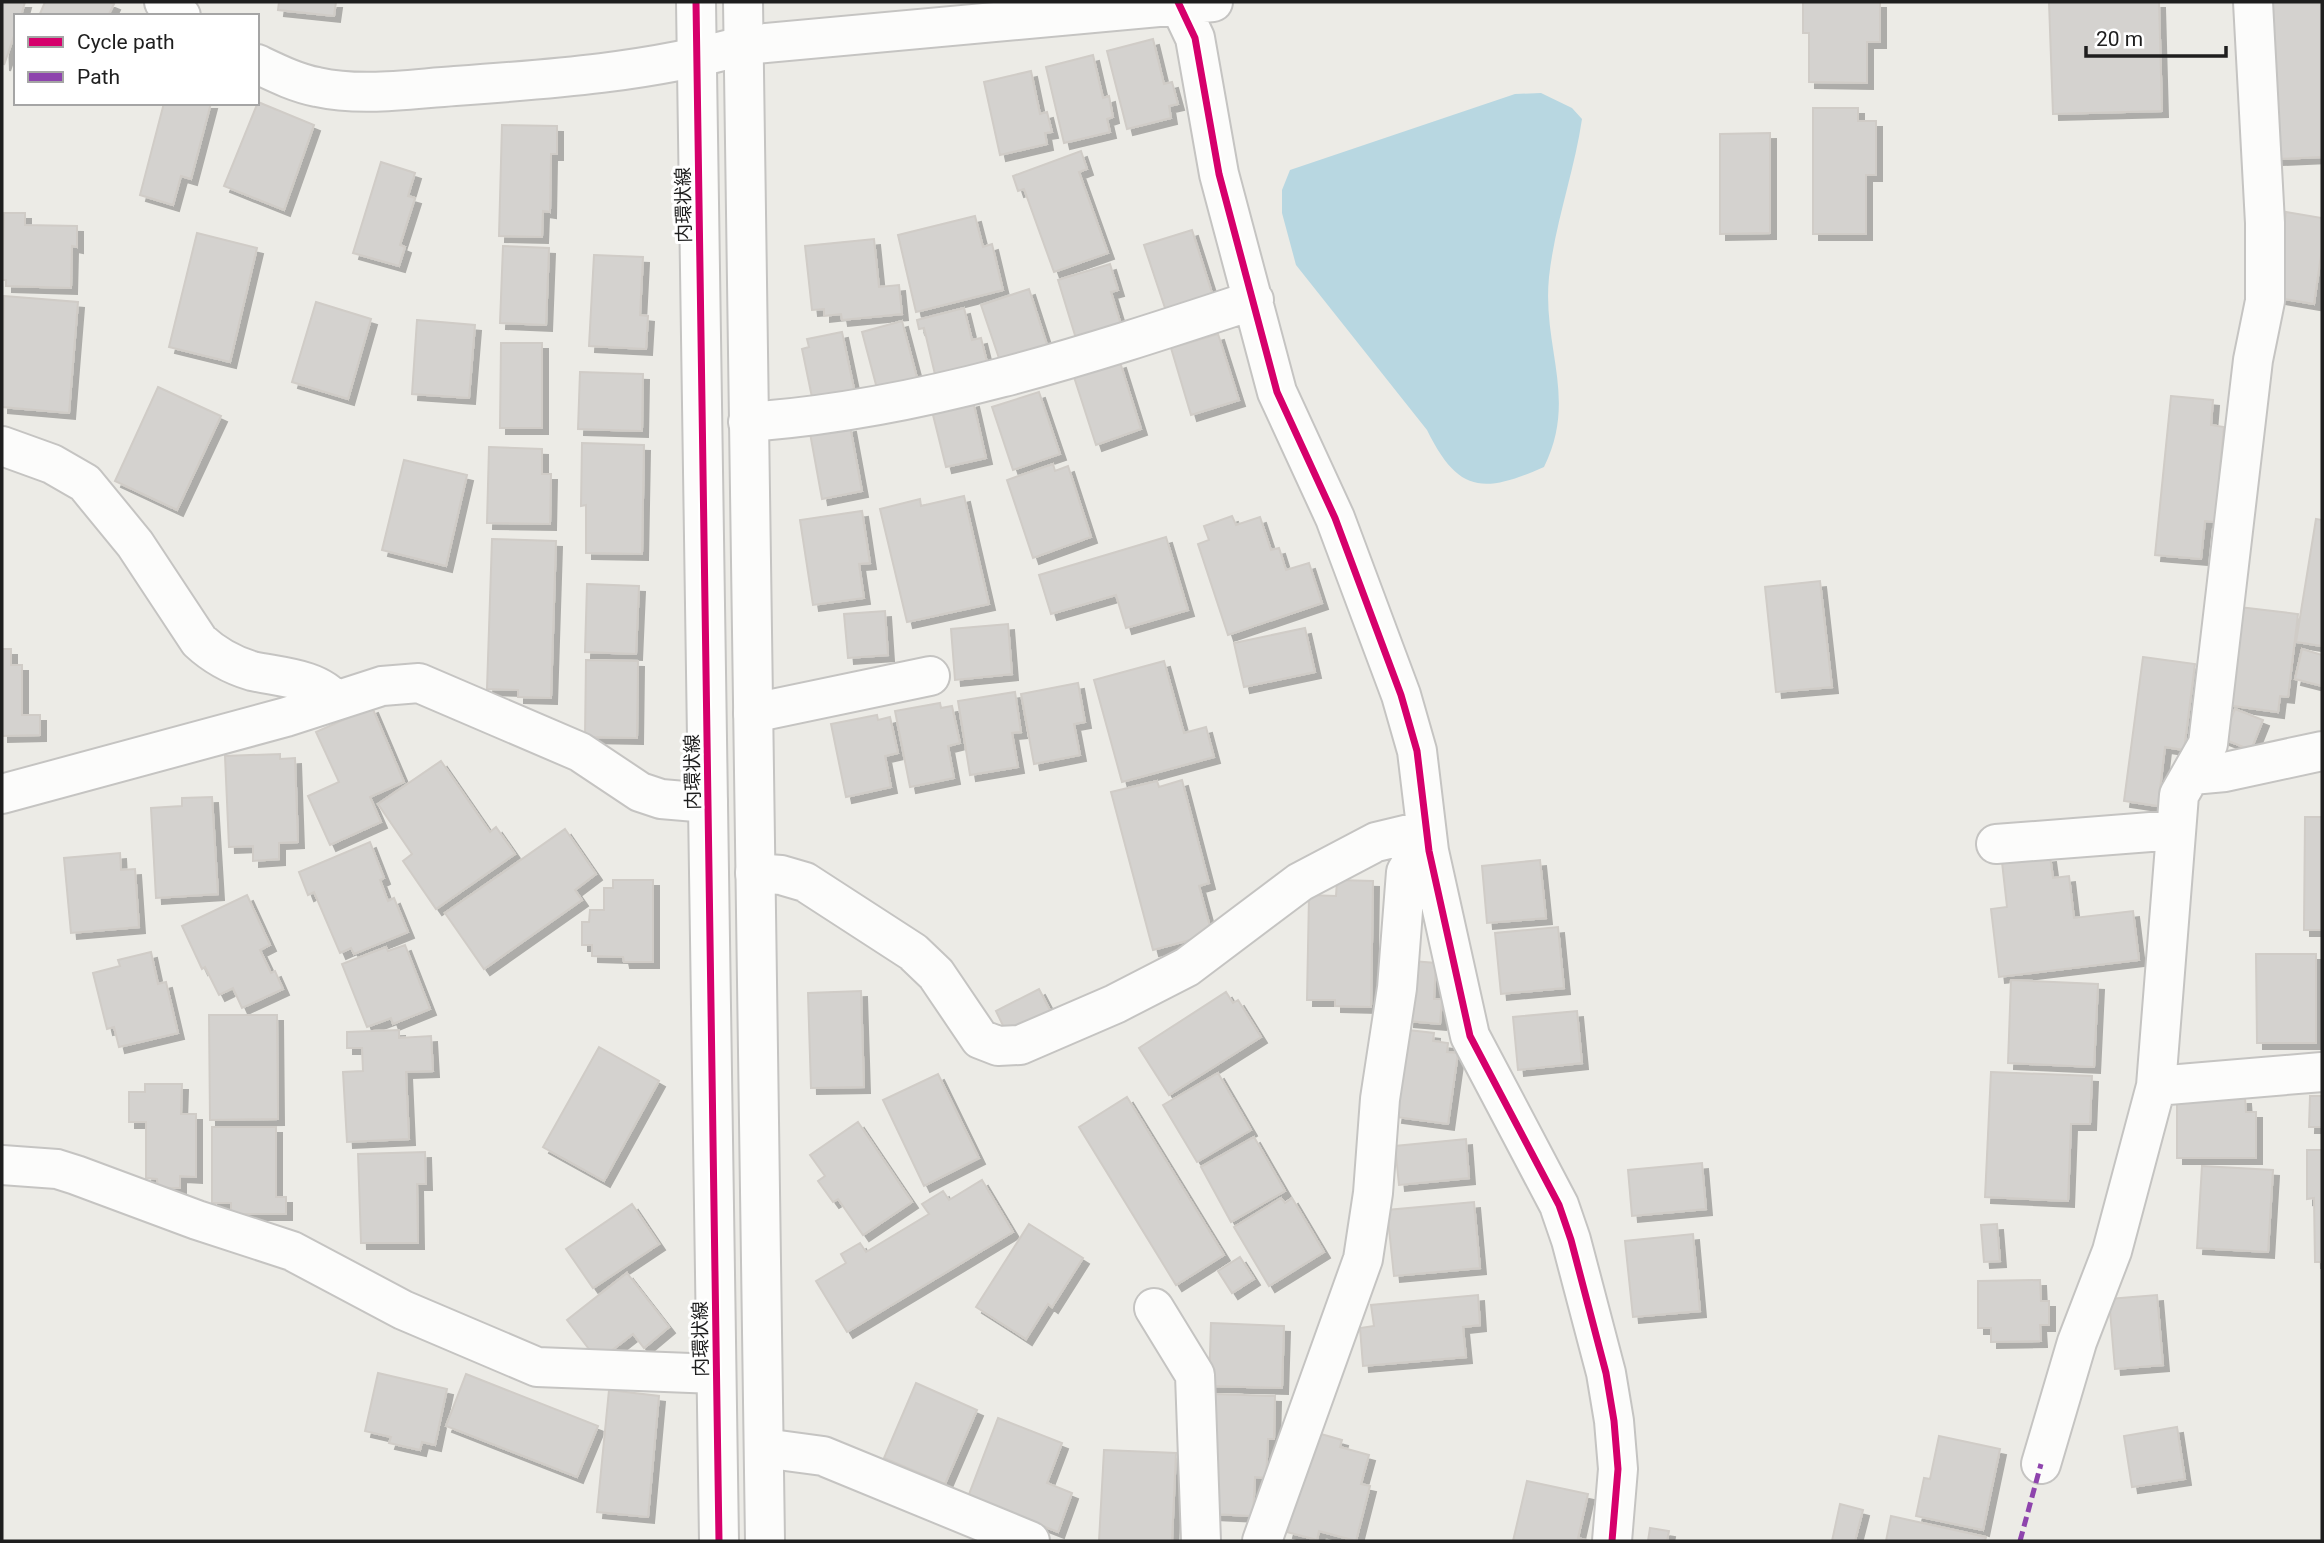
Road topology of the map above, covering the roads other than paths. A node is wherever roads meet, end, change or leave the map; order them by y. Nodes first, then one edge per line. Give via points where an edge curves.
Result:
1 (164, 2) edge
2 (696, 2) edge
3 (743, 2) edge
4 (2253, 2) edge
5 (1190, 3) edge
6 (179, 14) edge
7 (745, 45) junction
8 (697, 59) junction
9 (259, 65) edge
10 (1254, 300) junction
11 (748, 422) junction
12 (2, 446) edge
13 (930, 676) dead end
14 (335, 701) junction
15 (753, 713) junction
16 (2322, 751) edge
17 (2192, 775) junction
18 (2, 794) edge
19 (708, 803) junction
20 (2176, 830) junction
21 (1427, 841) junction
22 (1997, 844) dead end
23 (755, 873) junction
24 (2322, 1072) edge
25 (2155, 1086) junction
26 (2, 1165) edge
27 (1154, 1308) dead end
28 (716, 1374) junction
29 (764, 1448) junction
30 (2041, 1464) dead end
31 (719, 1541) edge
32 (765, 1541) edge
33 (1030, 1541) edge
34 (1200, 1541) edge
35 (1262, 1541) edge
36 (1612, 1541) edge

1 - 6 street
2 - 8 street, 内環状線
3 - 7 street
4 - 17 street via 2265,223 2264,301 2251,373 2208,744
5 - 7 street
5 - 10 street via 1219,174
7 - 8 street
7 - 11 street
8 - 9 street via 561,79 350,91 317,87
8 - 19 street, 内環状線
10 - 11 street via 953,391
10 - 21 street via 1277,392 1335,518 1401,695 1417,751
11 - 15 street
12 - 14 street via 52,464 85,483 135,544 210,651 250,670 298,680 330,694
13 - 15 street
14 - 18 street
14 - 19 street via 382,686 419,683 580,752 640,792 661,799
15 - 23 street
16 - 17 street
17 - 20 street via 2179,795
19 - 28 street, 内環状線
20 - 22 street
20 - 25 street
21 - 23 street via 1376,842 1300,882 1187,967 1115,1004 1010,1046 980,1040 936,974 913,952 805,882
21 - 35 street via 1406,872 1397,988 1363,1259
21 - 36 street via 1470,1036 1559,1205 1571,1240 1614,1421 1618,1469
23 - 29 street
24 - 25 street
25 - 30 street via 2112,1251 2077,1342
26 - 28 street via 57,1169 292,1251 403,1310 537,1367
27 - 34 street via 1195,1375
28 - 31 street, 内環状線
29 - 32 street
29 - 33 street via 823,1456

